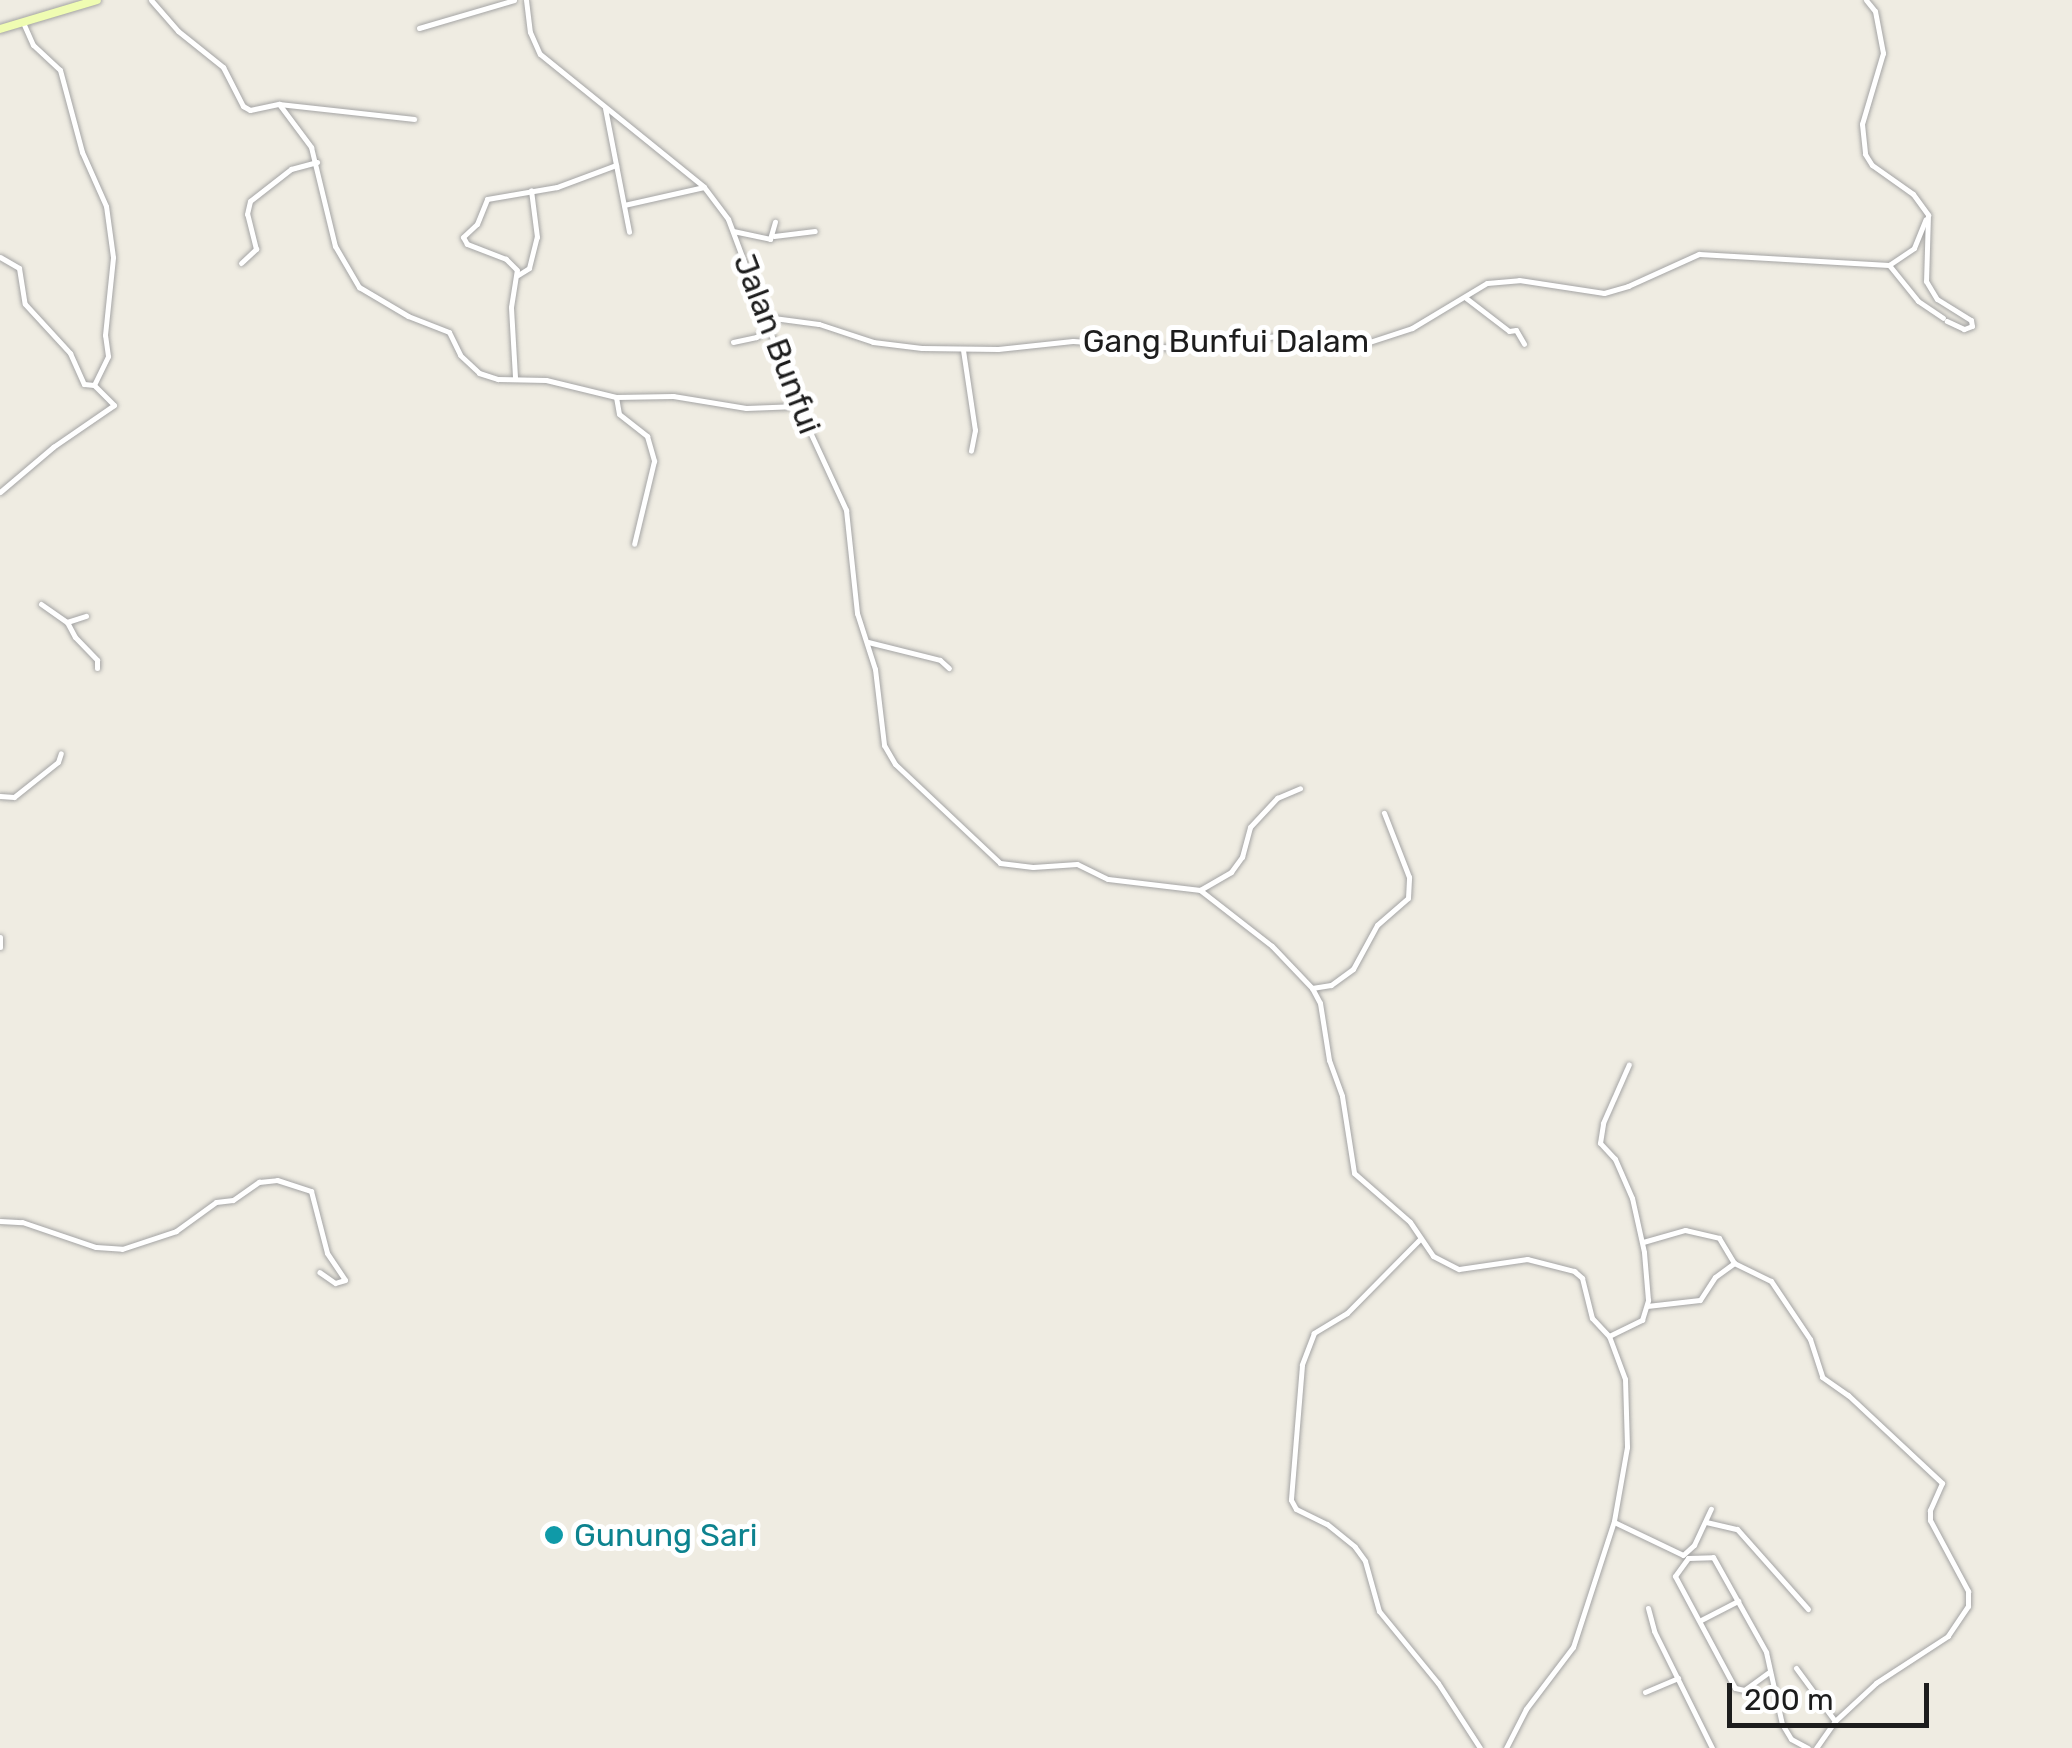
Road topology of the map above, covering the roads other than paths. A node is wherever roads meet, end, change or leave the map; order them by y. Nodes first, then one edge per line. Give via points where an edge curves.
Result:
1 (97, 0) edge
2 (151, 0) edge
3 (514, 0) edge
4 (526, 0) edge
5 (1866, 0) edge
6 (24, 23) junction
7 (418, 28) dead end
8 (0, 29) edge
9 (279, 104) junction
10 (604, 105) junction
11 (414, 119) dead end
12 (318, 162) junction
13 (616, 165) junction
14 (704, 187) junction
15 (531, 190) junction
16 (624, 205) junction
17 (1928, 215) junction
18 (775, 222) dead end
19 (732, 230) junction
20 (816, 231) dead end
21 (629, 232) dead end
22 (774, 236) junction
23 (0, 257) edge
24 (241, 263) dead end
25 (1889, 266) junction
26 (518, 275) junction
27 (1464, 297) junction
28 (766, 318) junction
29 (770, 328) junction
30 (732, 342) dead end
31 (1524, 344) dead end
32 (962, 348) junction
33 (515, 377) junction
34 (94, 385) junction
35 (616, 397) junction
36 (798, 406) junction
37 (970, 450) dead end
38 (0, 492) edge
39 (634, 544) dead end
40 (40, 604) dead end
41 (86, 616) dead end
42 (68, 622) junction
43 (865, 640) junction
44 (97, 668) dead end
45 (948, 668) dead end
46 (62, 753) dead end
47 (1300, 788) dead end
48 (0, 796) edge
49 (1384, 812) dead end
50 (1200, 890) junction
51 (0, 937) edge
52 (0, 947) edge
53 (1312, 988) junction
54 (1629, 1064) dead end
55 (0, 1220) edge
56 (1420, 1240) junction
57 (1642, 1242) junction
58 (1734, 1263) junction
59 (319, 1272) dead end
60 (1647, 1306) junction
61 (1609, 1336) junction
62 (1711, 1509) dead end
63 (1614, 1522) junction
64 (1706, 1522) junction
65 (1685, 1557) junction
66 (1739, 1601) junction
67 (1648, 1608) dead end
68 (1808, 1608) dead end
69 (1701, 1620) junction
70 (1796, 1668) dead end
71 (1769, 1672) junction
72 (1678, 1678) junction
73 (1645, 1692) dead end
74 (1835, 1721) junction
75 (1480, 1748) edge
76 (1506, 1748) edge
77 (1712, 1748) edge
78 (1808, 1748) edge
79 (1816, 1748) edge

1 - 6 street
2 - 9 street via 222,67 246,108
3 - 7 street
4 - 10 street, Jalan Bunfui via 540,54
5 - 17 street via 1875,10 1884,53 1862,124 1865,154 1914,194
6 - 8 street
6 - 34 street via 33,45 62,74 82,152 110,220 108,356
9 - 11 street
9 - 12 street
10 - 13 street
10 - 14 street, Jalan Bunfui
12 - 24 street via 291,169 250,201 256,250
12 - 33 street via 335,246 359,287 449,332 479,373
13 - 15 street
13 - 16 street
14 - 16 street
14 - 19 street, Jalan Bunfui
15 - 26 street via 538,237 528,268
15 - 26 street via 487,199 463,238 506,259
16 - 21 street
17 - 25 street via 1914,248
17 - 25 street via 1926,282 1972,326 1964,329 1918,300
18 - 22 street
19 - 22 street
19 - 28 street, Jalan Bunfui
20 - 22 street
23 - 34 street via 19,268 25,304 70,353 81,380
25 - 27 street, Gang Bunfui Dalam via 1698,254 1604,292 1499,280
26 - 33 street via 511,307
27 - 31 street via 1516,330
27 - 32 street, Gang Bunfui Dalam via 1412,328 1351,348 1277,336 1177,348 1074,340
28 - 29 street, Jalan Bunfui
28 - 32 street, Gang Bunfui Dalam via 841,328 881,344
29 - 30 street
29 - 36 street, Jalan Bunfui
32 - 37 street via 976,430
33 - 35 street
34 - 38 street via 112,407
35 - 36 street
35 - 39 street via 619,414 647,436 654,461
36 - 43 street, Jalan Bunfui via 846,510
40 - 42 street
41 - 42 street
42 - 44 street
43 - 45 street via 940,660
43 - 50 street, Jalan Bunfui via 880,693 884,745 895,764 1000,863 1077,864 1108,879
46 - 48 street via 14,797
47 - 50 street via 1277,798 1250,827 1230,872
49 - 53 street via 1409,877 1408,898 1377,925 1353,969 1331,985
50 - 53 street via 1272,946
51 - 52 street
53 - 56 street via 1342,1096 1354,1174 1410,1222
54 - 57 street via 1600,1143 1628,1185
55 - 59 street via 122,1249 176,1231 258,1182 277,1180 310,1191 327,1253 345,1280 335,1283
56 - 61 street via 1433,1256 1459,1269 1516,1258 1574,1271 1592,1318
56 - 75 street via 1347,1313 1314,1333 1302,1364 1291,1500 1365,1561 1379,1611
57 - 58 street via 1701,1232 1719,1238
57 - 60 street
58 - 60 street via 1700,1300
58 - 74 street via 1771,1282 1810,1338 1822,1377 1942,1482 1930,1520 1968,1591 1968,1606 1948,1636 1876,1683
60 - 61 street via 1642,1320
61 - 63 street via 1626,1379
62 - 64 street
63 - 65 street
63 - 76 street via 1573,1647
64 - 65 street
64 - 68 street via 1737,1529
65 - 66 street via 1712,1557
65 - 69 street via 1675,1576
66 - 69 street
66 - 71 street via 1766,1652
67 - 72 street
69 - 71 street via 1735,1688 1744,1690
70 - 74 street
71 - 78 street via 1782,1724
72 - 73 street
72 - 77 street
74 - 79 street

